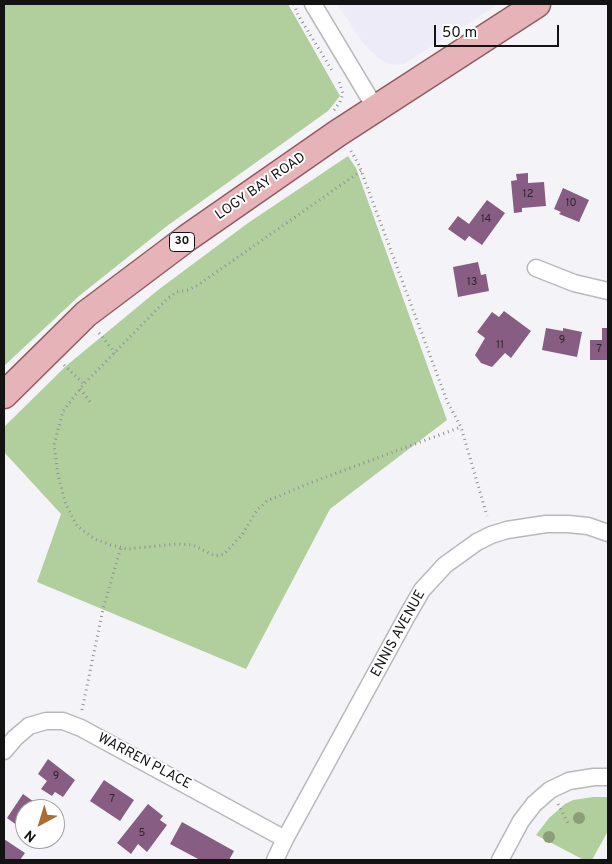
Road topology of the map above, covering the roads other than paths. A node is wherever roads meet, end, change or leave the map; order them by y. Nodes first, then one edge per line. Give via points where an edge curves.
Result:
1 (313, 4) edge
2 (537, 4) edge
3 (376, 109) junction
4 (536, 268) dead end
5 (608, 292) edge
6 (4, 395) edge
7 (608, 533) edge
8 (4, 751) edge
9 (608, 777) edge
10 (285, 839) junction
11 (275, 860) edge
12 (500, 860) edge

1 - 3 street
2 - 3 main road, LOGY BAY ROAD / 30
3 - 6 main road, LOGY BAY ROAD / 30 via 187,238 86,314
4 - 5 street
7 - 10 street, ENNIS AVENUE via 568,524 524,527 491,535 445,565 418,596
8 - 10 street, WARREN PLACE via 30,726 46,721 63,722 81,728
9 - 12 street via 569,781 550,790 521,821
10 - 11 street, ENNIS AVENUE

